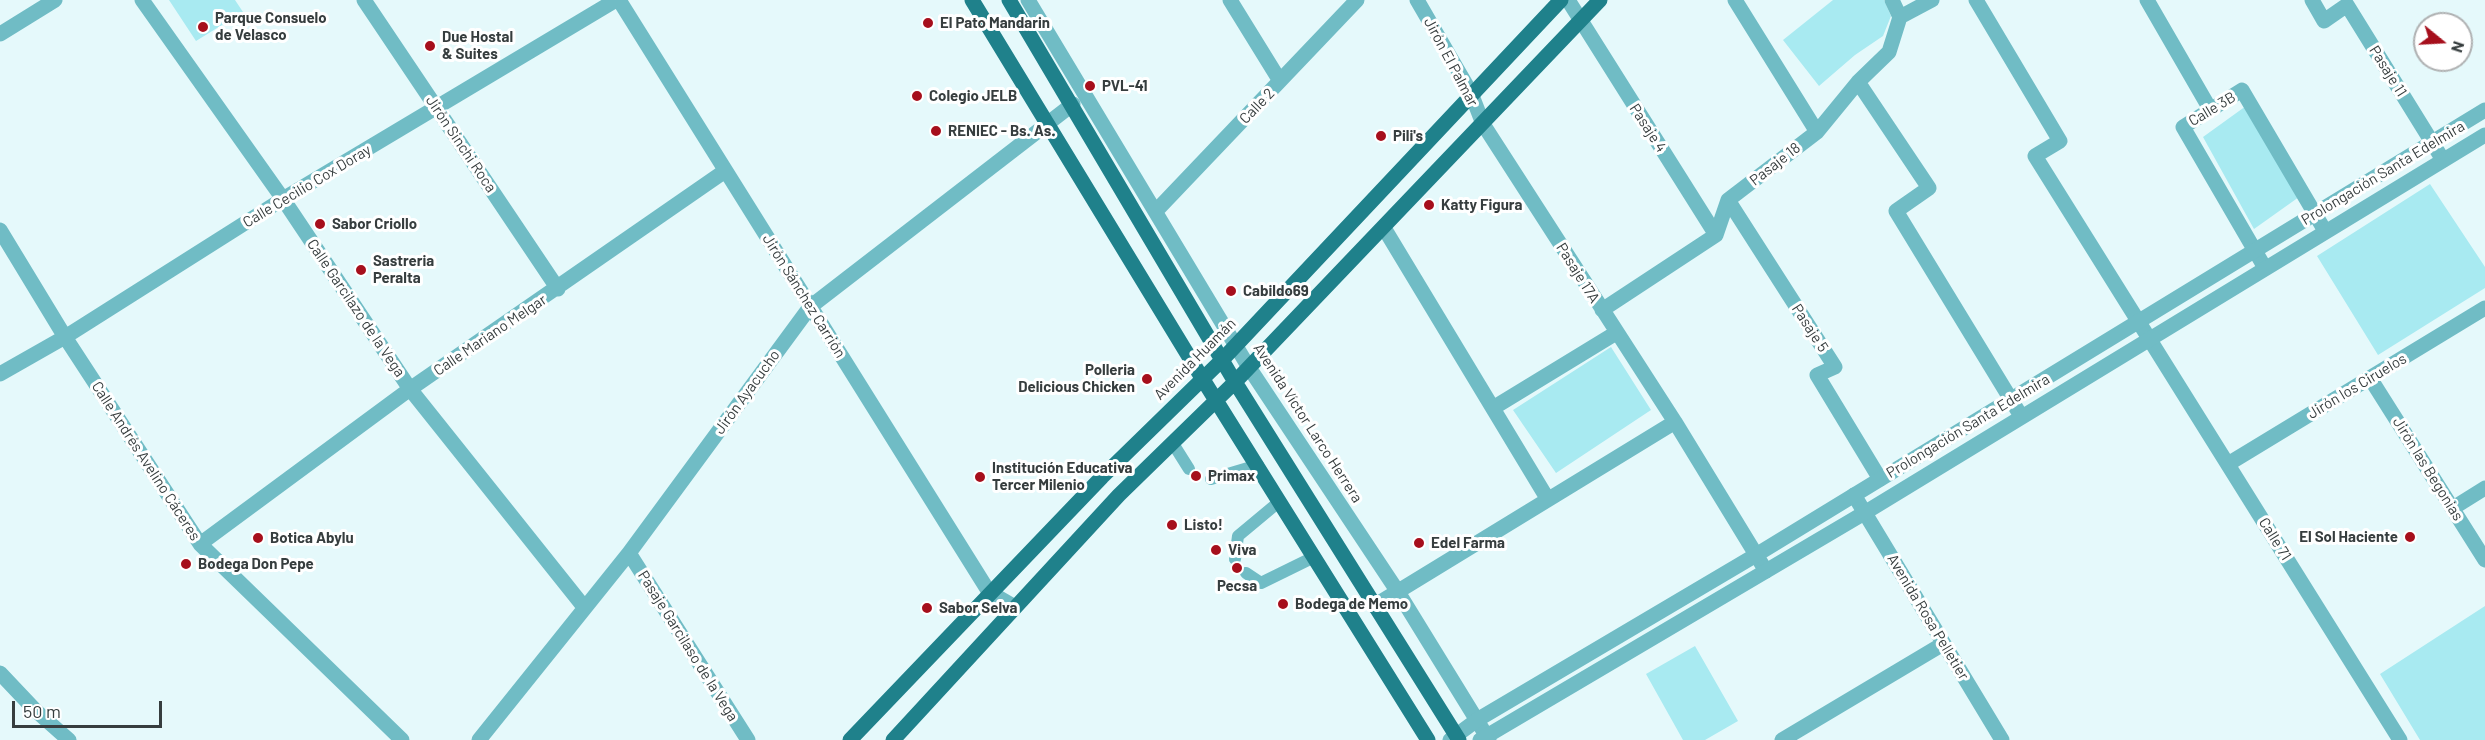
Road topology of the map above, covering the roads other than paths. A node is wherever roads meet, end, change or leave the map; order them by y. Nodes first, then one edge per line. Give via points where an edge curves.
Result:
1 (55, 0) edge
2 (142, 0) edge
3 (364, 0) edge
4 (618, 0) edge
5 (972, 0) edge
6 (1009, 0) edge
7 (1028, 0) edge
8 (1230, 0) edge
9 (1357, 0) edge
10 (1417, 0) edge
11 (1561, 0) edge
12 (1568, 0) edge
13 (1600, 0) edge
14 (1735, 0) edge
15 (1892, 0) edge
16 (1932, 0) edge
17 (1976, 0) edge
18 (2147, 0) edge
19 (2312, 0) edge
20 (1900, 17) junction
21 (1580, 21) junction
22 (0, 34) edge
23 (1280, 81) junction
24 (1858, 82) junction
25 (1471, 93) junction
26 (1073, 104) junction
27 (438, 109) junction
28 (2210, 109) junction
29 (2485, 110) edge
30 (1046, 123) junction
31 (1483, 124) junction
32 (1817, 132) junction
33 (2485, 135) edge
34 (2433, 143) junction
35 (2444, 160) junction
36 (725, 171) junction
37 (283, 199) junction
38 (1728, 200) junction
39 (1156, 211) junction
40 (2316, 214) junction
41 (1384, 228) junction
42 (0, 230) edge
43 (2325, 231) junction
44 (1716, 235) junction
45 (2256, 249) junction
46 (2265, 268) junction
47 (558, 289) junction
48 (810, 306) junction
49 (2485, 308) edge
50 (1602, 310) junction
51 (2139, 321) junction
52 (1616, 333) junction
53 (65, 337) junction
54 (2150, 339) junction
55 (1236, 344) junction
56 (1223, 359) junction
57 (1248, 366) junction
58 (0, 374) edge
59 (1202, 378) junction
60 (2370, 378) junction
61 (1235, 382) junction
62 (410, 389) junction
63 (1216, 399) junction
64 (2011, 400) junction
65 (1493, 408) junction
66 (2021, 416) junction
67 (1675, 422) junction
68 (1172, 442) junction
69 (1287, 463) junction
70 (2228, 464) junction
71 (1190, 468) dead end
72 (1261, 470) junction
73 (1102, 477) junction
74 (1211, 479) dead end
75 (1880, 479) junction
76 (2485, 488) edge
77 (1119, 495) junction
78 (1854, 495) junction
79 (1547, 498) junction
80 (1280, 501) junction
81 (2453, 508) junction
82 (1866, 512) junction
83 (200, 544) junction
84 (629, 553) junction
85 (1756, 555) junction
86 (1314, 558) junction
87 (1235, 559) dead end
88 (2485, 560) edge
89 (1347, 563) junction
90 (1766, 571) junction
91 (1246, 573) dead end
92 (1325, 576) junction
93 (989, 592) junction
94 (1398, 592) junction
95 (1374, 606) junction
96 (584, 607) junction
97 (1015, 607) junction
98 (1943, 644) junction
99 (0, 673) edge
100 (1477, 720) junction
101 (896, 739) edge
102 (1455, 739) edge
103 (1485, 739) edge
104 (69, 740) edge
105 (402, 740) edge
106 (479, 740) edge
107 (748, 740) edge
108 (850, 740) edge
109 (1428, 740) edge
110 (1782, 740) edge
111 (2002, 740) edge
112 (2400, 740) edge

1 - 22 street
2 - 37 street, Calle Garcilazo de la Vega
3 - 27 street, Jirón Sinchi Roca
4 - 27 street, Calle Cecilio Cox Doray
4 - 36 street, Jirón Sánchez Carrión
5 - 30 main road
6 - 26 main road
7 - 39 street, Avenida Víctor Larco Herrera
8 - 23 street
9 - 23 street, Calle 2
10 - 25 street, Jirón El Palmar
11 - 25 main road, Avenida Huamán
12 - 21 street, Pasaje 4
13 - 21 main road
14 - 32 street
15 - 20 street
16 - 20 street
17 - 51 street, Calle 71 via 2060,141 2035,156
18 - 28 street
19 - 34 street, Pasaje 11 via 2324,21 2347,5
20 - 24 street, Pasaje 18 via 1889,52
21 - 31 main road
21 - 44 street, Pasaje 4
23 - 39 street, Calle 2
24 - 32 street, Pasaje 18
24 - 64 street via 1929,188 1896,211
25 - 31 street, Jirón El Palmar
25 - 55 main road, Avenida Huamán
26 - 30 street, Jirón Ayacucho
26 - 56 main road
27 - 37 street, Calle Cecilio Cox Doray
27 - 47 street, Jirón Sinchi Roca
28 - 40 street, Calle 3B via 2242,90
28 - 45 street, Calle 3B via 2183,127
29 - 34 street, Prolongación Santa Edelmira
30 - 48 street, Jirón Ayacucho
30 - 59 main road
31 - 41 main road
31 - 50 street, Pasaje 17A
32 - 38 street, Pasaje 18
33 - 35 street, Prolongación Santa Edelmira
34 - 35 street, Pasaje 11
34 - 40 street, Prolongación Santa Edelmira
35 - 43 street, Prolongación Santa Edelmira
36 - 47 street, Calle Mariano Melgar
36 - 48 street, Jirón Sánchez Carrión
37 - 53 street, Calle Cecilio Cox Doray
37 - 62 street, Calle Garcilazo de la Vega
38 - 44 street
38 - 75 street, Pasaje 5 via 1835,367 1817,375
39 - 55 street, Avenida Víctor Larco Herrera
40 - 43 street, Calle 3B
40 - 45 street, Prolongación Santa Edelmira
41 - 57 main road
41 - 65 street
42 - 53 street, Calle Andrés Avelino Cáceres
43 - 46 street, Prolongación Santa Edelmira
44 - 50 street
45 - 46 street, Calle 3B
45 - 51 street, Prolongación Santa Edelmira
46 - 54 street, Prolongación Santa Edelmira
47 - 62 street, Calle Mariano Melgar
48 - 84 street, Jirón Ayacucho
48 - 93 street, Jirón Sánchez Carrión
49 - 60 street, Jirón los Ciruelos
50 - 52 street, Pasaje 17A
51 - 54 street, Calle 71
51 - 64 street, Prolongación Santa Edelmira
52 - 65 street
52 - 67 street, Pasaje 17A
53 - 58 street, Calle Cecilio Cox Doray
53 - 83 street, Calle Andrés Avelino Cáceres
54 - 66 street, Prolongación Santa Edelmira
54 - 70 street, Calle 71
55 - 56 main road, Avenida Huamán
55 - 57 street, Avenida Víctor Larco Herrera
56 - 59 main road, Avenida Huamán
56 - 61 main road
57 - 61 main road
57 - 94 street, Avenida Víctor Larco Herrera
59 - 63 main road
59 - 73 main road, Avenida Huamán
60 - 70 street, Jirón los Ciruelos
60 - 81 street, Jirón las Begonias
61 - 63 main road
61 - 69 main road
62 - 83 street, Calle Mariano Melgar
62 - 96 street, Calle Garcilazo de la Vega
63 - 68 main road
63 - 72 main road
64 - 66 street
64 - 75 street, Prolongación Santa Edelmira
65 - 79 street
66 - 82 street, Prolongación Santa Edelmira
67 - 79 street
67 - 85 street, Pasaje 17A
68 - 71 lane
68 - 77 main road
69 - 72 main road
69 - 89 main road
70 - 112 street, Calle 71
72 - 74 lane
72 - 80 main road
73 - 77 main road
73 - 93 main road, Avenida Huamán
75 - 78 street, Prolongación Santa Edelmira
76 - 81 street
77 - 97 main road
78 - 82 street, Avenida Rosa Pelletier
78 - 85 street, Prolongación Santa Edelmira
79 - 94 street
80 - 86 main road
80 - 87 lane via 1238,536
81 - 88 street, Jirón las Begonias
82 - 90 street, Prolongación Santa Edelmira
82 - 98 street, Avenida Rosa Pelletier
83 - 105 street, Calle Andrés Avelino Cáceres
84 - 96 street, Jirón Ayacucho
84 - 107 street, Pasaje Garcilaso de la Vega
85 - 90 street, Pasaje 17A
85 - 100 street, Prolongación Santa Edelmira
86 - 91 lane via 1261,583
86 - 92 main road
89 - 92 main road
89 - 95 main road
90 - 103 street, Prolongación Santa Edelmira
92 - 109 main road
93 - 97 street
93 - 108 main road, Avenida Huamán
94 - 95 street
94 - 100 street, Avenida Víctor Larco Herrera
95 - 102 main road
96 - 106 street, Jirón Ayacucho
97 - 101 main road
98 - 110 street
98 - 111 street, Avenida Rosa Pelletier
99 - 104 street
100 - 102 street, Prolongación Santa Edelmira
100 - 103 street, Avenida Víctor Larco Herrera

